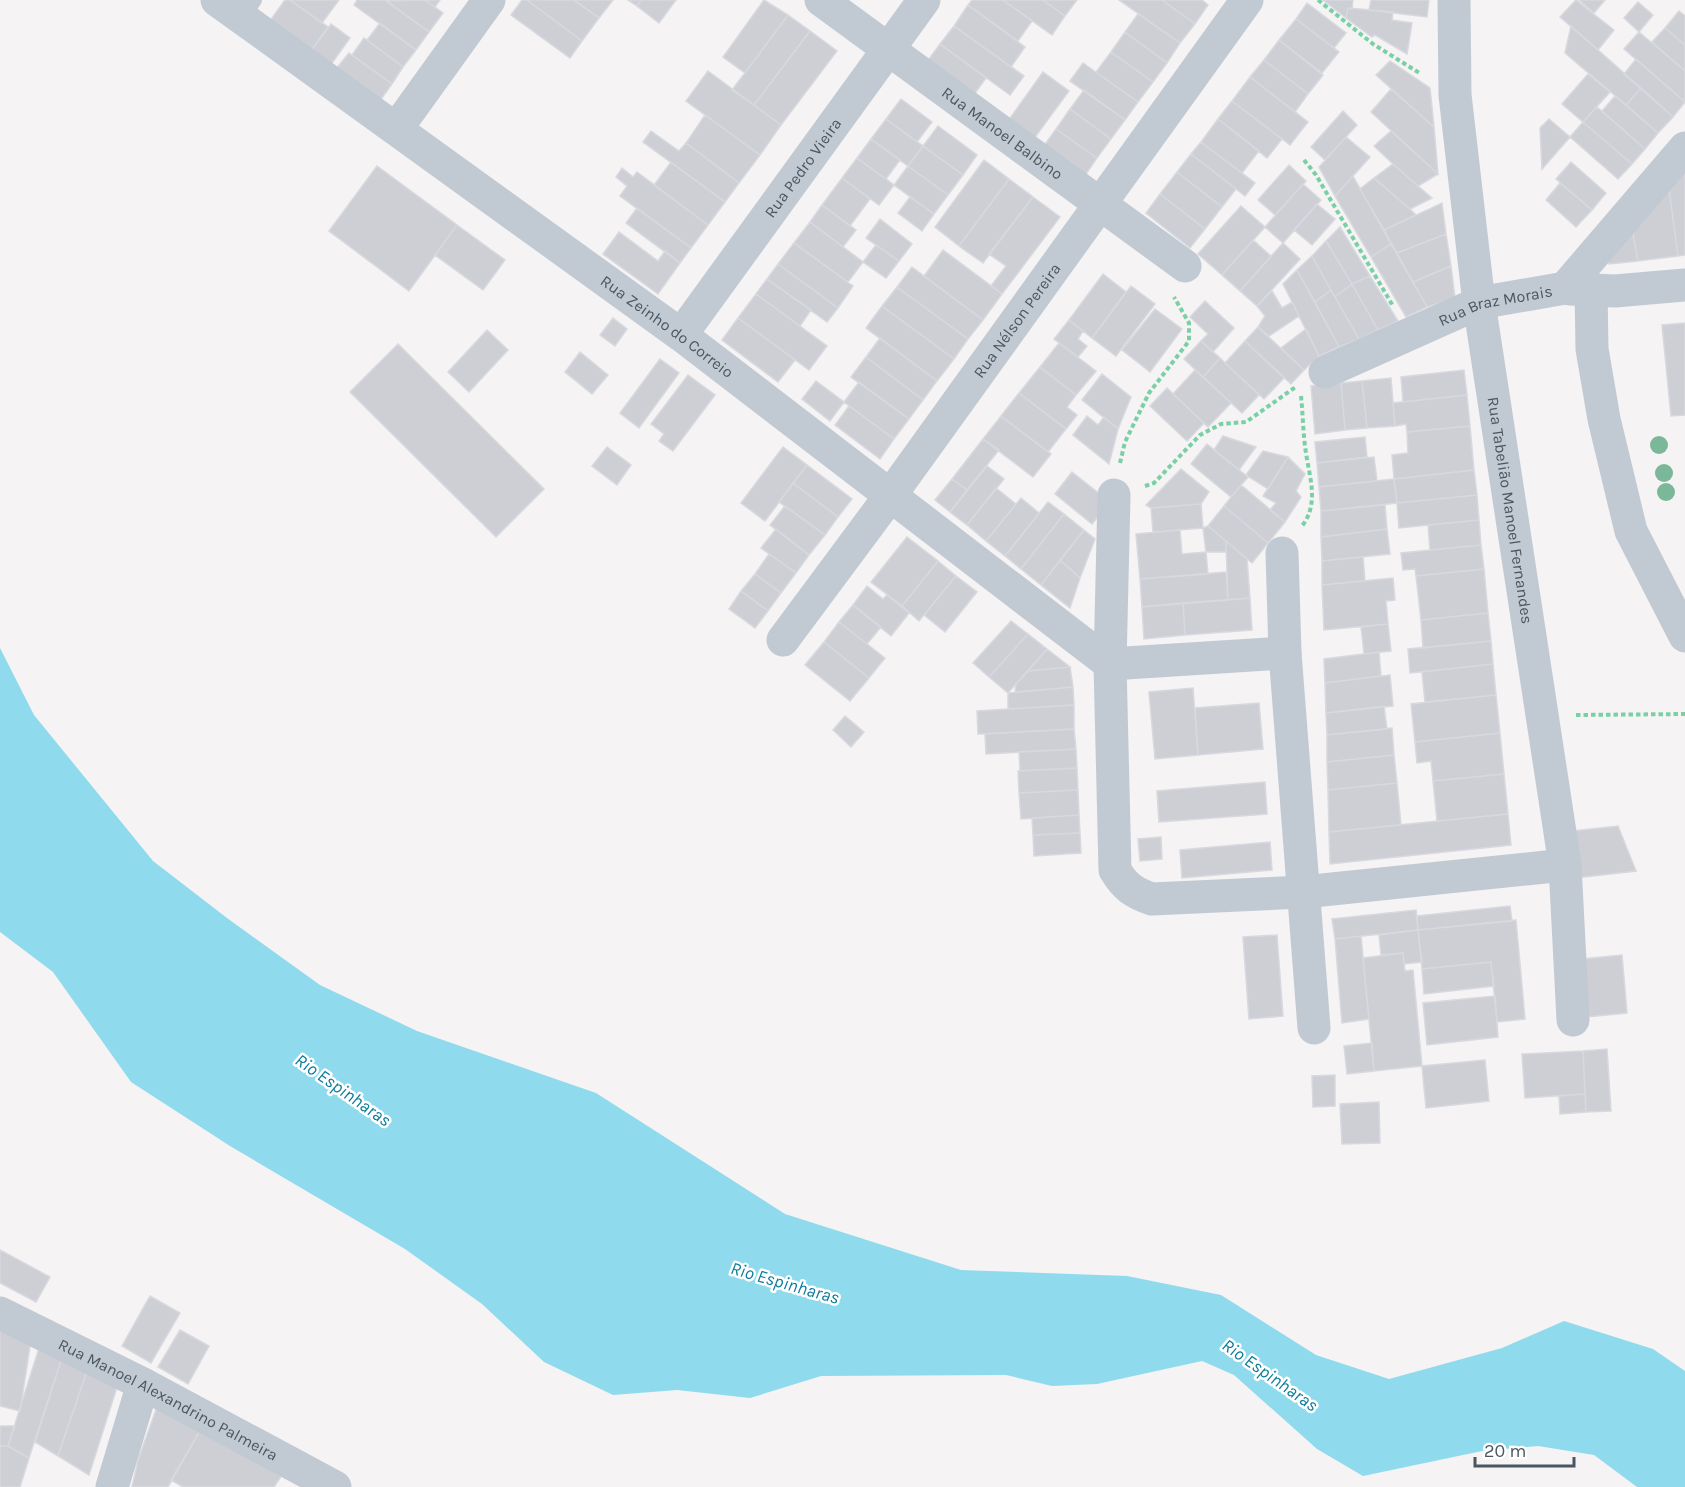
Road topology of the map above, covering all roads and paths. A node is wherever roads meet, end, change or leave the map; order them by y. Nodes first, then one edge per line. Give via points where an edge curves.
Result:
1 (489, 0) edge
2 (821, 0) edge
3 (924, 0) edge
4 (1247, 0) edge
5 (1318, 0) edge
6 (1454, 0) edge
7 (238, 6) edge
8 (887, 50) junction
9 (1455, 95) junction
10 (397, 128) junction
11 (1685, 148) edge
12 (1304, 160) dead end
13 (1101, 205) junction
14 (1185, 266) joint
15 (1685, 285) edge
16 (1578, 289) junction
17 (1479, 303) junction
18 (681, 335) junction
19 (1410, 335) junction
20 (1324, 372) dead end
21 (1114, 495) junction
22 (890, 496) junction
23 (1282, 554) joint
24 (1685, 636) edge
25 (783, 640) dead end
26 (1285, 653) junction
27 (1110, 664) junction
28 (1685, 714) edge
29 (1542, 716) junction
30 (1565, 865) junction
31 (1303, 892) junction
32 (1573, 1020) dead end
33 (1314, 1028) dead end
34 (0, 1313) edge
35 (143, 1384) junction
36 (112, 1487) edge
37 (335, 1487) edge

1 - 10 street
2 - 8 street, Rua Manoel Balbino
3 - 8 street, Rua Pedro Vieira
4 - 13 street, Rua Nélson Pereira
5 - 9 path via 1373,44
6 - 9 street, Rua Tabelião Manoel Fernandes
7 - 10 street, Rua Zeinho do Correio
8 - 13 street, Rua Manoel Balbino
8 - 18 street, Rua Pedro Vieira
9 - 17 street, Rua Tabelião Manoel Fernandes
10 - 18 street, Rua Zeinho do Correio
11 - 16 street, Rua Braz Morais
12 - 19 path
13 - 14 street, Rua Manoel Balbino
13 - 22 street, Rua Nélson Pereira
14 - 21 path via 1173,297 1189,323 1189,341 1144,403 1125,442
15 - 16 street via 1615,291
16 - 17 street, Rua Braz Morais
16 - 24 street via 1631,531
17 - 19 street, Rua Braz Morais
17 - 29 street, Rua Tabelião Manoel Fernandes
18 - 22 street, Rua Zeinho do Correio
19 - 20 street, Rua Braz Morais
21 - 23 path via 1154,483 1200,435 1221,424 1246,422 1300,384 1312,479 1310,515
21 - 27 street
22 - 25 street, Rua Nélson Pereira
22 - 27 street, Rua Zeinho do Correio
23 - 26 street
26 - 27 street
26 - 31 street
27 - 31 street via 1115,870 1123,884 1152,899
28 - 29 path
29 - 30 street, Rua Tabelião Manoel Fernandes
30 - 31 street
30 - 32 street, Rua Tabelião Manoel Fernandes
31 - 33 street
34 - 35 street, Rua Manoel Alexandrino Palmeira
35 - 36 street
35 - 37 street, Rua Manoel Alexandrino Palmeira

